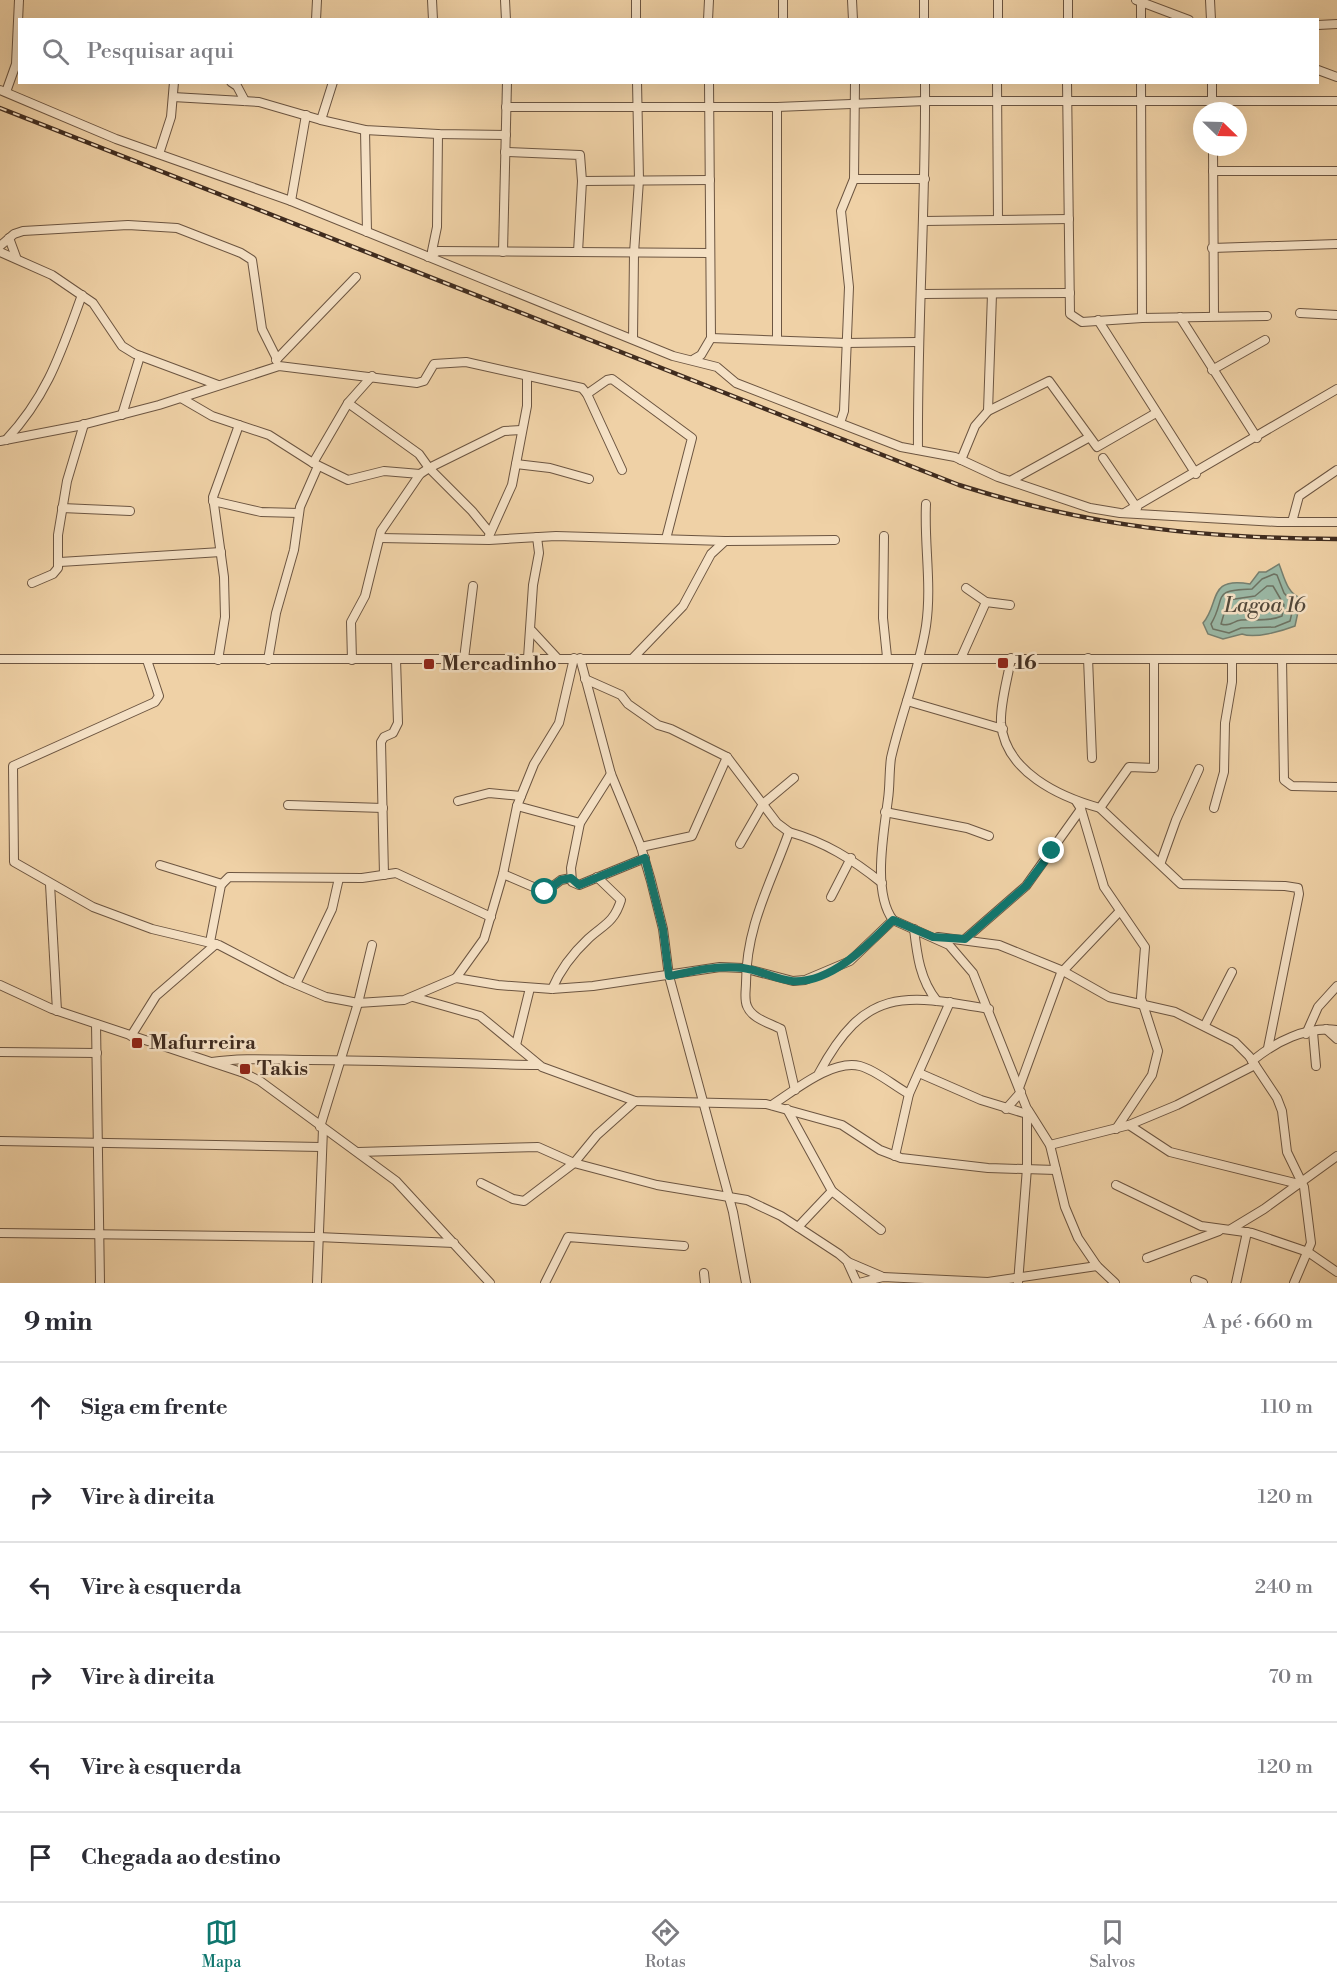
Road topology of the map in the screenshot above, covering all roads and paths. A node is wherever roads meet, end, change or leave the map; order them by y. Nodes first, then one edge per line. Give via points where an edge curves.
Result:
1 (19, 0) edge
2 (317, 0) edge
3 (432, 0) edge
4 (505, 0) edge
5 (636, 0) edge
6 (708, 0) edge
7 (783, 0) edge
8 (852, 0) edge
9 (924, 0) edge
10 (998, 0) edge
11 (1068, 0) edge
12 (1210, 0) edge
13 (1138, 1) edge
14 (18, 18) edge
15 (316, 18) edge
16 (433, 18) edge
17 (506, 18) edge
18 (636, 18) edge
19 (708, 18) edge
20 (783, 18) edge
21 (853, 18) edge
22 (924, 18) edge
23 (998, 18) edge
24 (1068, 18) edge
25 (1141, 18) edge
26 (1184, 18) edge
27 (1211, 18) edge
28 (18, 21) edge
29 (1337, 24) edge
30 (1319, 25) edge
31 (1319, 71) edge
32 (1337, 77) edge
33 (174, 84) edge
34 (234, 84) edge
35 (332, 84) edge
36 (507, 84) edge
37 (637, 84) edge
38 (709, 84) edge
39 (855, 84) edge
40 (925, 84) edge
41 (997, 84) edge
42 (1067, 84) edge
43 (1141, 84) edge
44 (1212, 84) edge
45 (3, 91) edge
46 (173, 97) junction
47 (245, 101) junction
48 (925, 101) junction
49 (997, 101) junction
50 (1067, 101) junction
51 (1337, 101) edge
52 (1141, 102) junction
53 (1212, 102) edge
54 (855, 103) junction
55 (1247, 105) edge
56 (637, 106) junction
57 (1193, 106) edge
58 (506, 107) junction
59 (710, 107) junction
60 (777, 107) junction
61 (306, 115) junction
62 (321, 120) junction
63 (365, 130) junction
64 (438, 134) junction
65 (506, 135) junction
66 (505, 153) junction
67 (159, 154) junction
68 (1213, 156) edge
69 (1213, 171) junction
70 (1337, 171) edge
71 (854, 179) junction
72 (925, 179) junction
73 (639, 180) junction
74 (710, 180) junction
75 (582, 182) junction
76 (291, 201) junction
77 (1069, 219) junction
78 (998, 220) junction
79 (924, 221) junction
80 (366, 232) junction
81 (9, 238) junction
82 (1337, 244) edge
83 (0, 246) edge
84 (1212, 248) junction
85 (0, 252) edge
86 (503, 252) junction
87 (578, 252) junction
88 (433, 253) junction
89 (634, 253) junction
90 (709, 253) junction
91 (16, 257) junction
92 (356, 277) dead end
93 (1071, 293) junction
94 (922, 294) junction
95 (992, 294) junction
96 (82, 295) junction
97 (1300, 314) dead end
98 (1337, 315) edge
99 (1214, 316) junction
100 (1267, 316) dead end
101 (1180, 317) junction
102 (1142, 318) junction
103 (1098, 321) junction
104 (711, 338) junction
105 (633, 339) junction
106 (777, 339) junction
107 (1265, 340) dead end
108 (917, 342) junction
109 (846, 343) junction
110 (140, 356) junction
111 (277, 359) junction
112 (693, 360) junction
113 (269, 368) junction
114 (1212, 370) junction
115 (372, 376) junction
116 (527, 376) junction
117 (218, 385) junction
118 (1337, 389) edge
119 (587, 394) junction
120 (180, 398) junction
121 (348, 403) junction
122 (988, 411) junction
123 (1156, 413) junction
124 (122, 415) junction
125 (840, 423) junction
126 (84, 424) junction
127 (239, 425) junction
128 (521, 430) junction
129 (1088, 438) junction
130 (1257, 438) junction
131 (3, 440) edge
132 (918, 450) junction
133 (1103, 458) dead end
134 (961, 460) junction
135 (516, 464) junction
136 (315, 465) junction
137 (429, 468) junction
138 (622, 470) dead end
139 (1337, 470) edge
140 (420, 474) junction
141 (1196, 474) junction
142 (589, 478) dead end
143 (1011, 480) junction
144 (213, 501) junction
145 (926, 504) dead end
146 (62, 508) junction
147 (1137, 508) junction
148 (130, 511) dead end
149 (299, 513) junction
150 (1125, 513) junction
151 (1292, 522) junction
152 (1337, 522) edge
153 (884, 536) dead end
154 (489, 537) junction
155 (537, 537) junction
156 (380, 538) junction
157 (666, 539) junction
158 (835, 540) dead end
159 (724, 542) junction
160 (221, 552) junction
161 (60, 562) junction
162 (32, 583) dead end
163 (473, 586) dead end
164 (966, 588) dead end
165 (986, 602) junction
166 (1010, 605) dead end
167 (532, 631) junction
168 (886, 657) junction
169 (528, 658) junction
170 (557, 658) junction
171 (577, 658) junction
172 (633, 658) junction
173 (920, 658) junction
174 (961, 658) junction
175 (1011, 658) junction
176 (1088, 658) junction
177 (0, 659) edge
178 (396, 659) junction
179 (464, 659) junction
180 (1154, 659) junction
181 (1232, 659) junction
182 (1282, 659) junction
183 (1337, 659) edge
184 (147, 660) junction
185 (218, 660) junction
186 (268, 660) junction
187 (352, 660) junction
188 (585, 679) junction
189 (907, 701) junction
190 (1003, 729) junction
191 (727, 757) junction
192 (1092, 758) dead end
193 (1199, 769) dead end
194 (611, 774) junction
195 (794, 778) dead end
196 (1337, 787) edge
197 (521, 796) junction
198 (458, 801) dead end
199 (1076, 801) junction
200 (763, 804) junction
201 (288, 805) dead end
202 (517, 806) junction
203 (383, 808) junction
204 (1100, 808) junction
205 (1214, 808) dead end
206 (1081, 809) junction
207 (885, 812) junction
208 (580, 823) junction
209 (789, 832) junction
210 (989, 836) dead end
211 (740, 843) dead end
212 (641, 847) junction
213 (645, 858) junction
214 (851, 858) junction
215 (1161, 862) junction
216 (160, 865) dead end
217 (503, 874) junction
218 (384, 875) junction
219 (597, 877) junction
220 (339, 878) junction
221 (571, 878) junction
222 (882, 883) junction
223 (50, 884) junction
224 (222, 884) junction
225 (831, 897) dead end
226 (1119, 912) junction
227 (491, 917) junction
228 (893, 920) junction
229 (914, 929) junction
230 (933, 937) junction
231 (965, 939) junction
232 (213, 943) junction
233 (372, 945) dead end
234 (746, 969) junction
235 (1063, 971) junction
236 (1232, 972) dead end
237 (669, 976) junction
238 (456, 978) junction
239 (296, 984) junction
240 (0, 985) edge
241 (1337, 986) edge
242 (530, 988) junction
243 (552, 989) junction
244 (413, 997) junction
245 (937, 1001) junction
246 (950, 1002) junction
247 (358, 1003) junction
248 (1144, 1007) junction
249 (988, 1010) junction
250 (57, 1011) junction
251 (96, 1024) junction
252 (1205, 1025) junction
253 (1326, 1029) junction
254 (1337, 1029) edge
255 (1309, 1033) junction
256 (131, 1036) junction
257 (1337, 1039) edge
258 (516, 1045) junction
259 (1268, 1048) junction
260 (0, 1052) edge
261 (97, 1053) junction
262 (339, 1060) junction
263 (210, 1062) junction
264 (1254, 1063) junction
265 (538, 1065) junction
266 (1316, 1066) dead end
267 (819, 1073) junction
268 (919, 1073) junction
269 (795, 1090) junction
270 (1020, 1090) junction
271 (909, 1094) junction
272 (635, 1101) junction
273 (704, 1101) junction
274 (771, 1105) junction
275 (786, 1109) junction
276 (1006, 1109) junction
277 (1027, 1111) junction
278 (1130, 1125) junction
279 (322, 1128) junction
280 (1116, 1129) junction
281 (0, 1141) edge
282 (98, 1142) junction
283 (1050, 1145) junction
284 (321, 1148) junction
285 (357, 1152) junction
286 (895, 1156) junction
287 (1337, 1156) edge
288 (574, 1163) junction
289 (1027, 1168) junction
290 (1056, 1170) junction
291 (481, 1183) dead end
292 (1301, 1183) junction
293 (1116, 1185) dead end
294 (832, 1191) junction
295 (729, 1197) junction
296 (798, 1227) junction
297 (881, 1230) dead end
298 (1226, 1230) junction
299 (1247, 1232) junction
300 (0, 1233) edge
301 (101, 1234) junction
302 (318, 1237) junction
303 (454, 1243) junction
304 (684, 1246) dead end
305 (1308, 1252) junction
306 (1147, 1258) dead end
307 (847, 1261) junction
308 (1097, 1266) junction
309 (1337, 1272) edge
310 (704, 1273) dead end
311 (883, 1277) junction
312 (1018, 1280) edge
313 (1195, 1280) dead end
314 (100, 1283) edge
315 (317, 1283) edge
316 (490, 1283) edge
317 (545, 1283) edge
318 (705, 1283) edge
319 (746, 1283) edge
320 (858, 1283) edge
321 (1115, 1283) edge
322 (1203, 1283) edge
323 (1236, 1283) edge
324 (1294, 1283) edge

1 - 14 street
2 - 15 street
3 - 16 street
4 - 17 street
5 - 18 street
6 - 19 street
7 - 20 street
8 - 21 street
9 - 22 street
10 - 23 street
11 - 24 street
12 - 27 street
13 - 25 street
13 - 26 street
28 - 45 street via 16,64
29 - 30 street
31 - 32 street
33 - 46 street
34 - 47 street
35 - 62 street
36 - 58 street
37 - 56 street
38 - 59 street
39 - 54 street
40 - 48 street
41 - 49 street
42 - 50 street
43 - 52 street
44 - 53 street
45 - 67 street
46 - 47 street
46 - 67 street
47 - 61 street
48 - 49 street
48 - 54 street
48 - 72 street
49 - 50 street
49 - 78 street
50 - 52 street
50 - 77 street
51 - 55 street
52 - 57 street
52 - 102 street
54 - 60 street
54 - 71 street
56 - 58 street
56 - 59 street
56 - 73 street
58 - 65 street
59 - 60 street
59 - 74 street
60 - 106 street
61 - 62 street
61 - 76 street
62 - 63 street
63 - 64 street
63 - 80 street
64 - 65 street
64 - 88 street
65 - 66 street
66 - 75 street via 578,154
66 - 86 street
67 - 76 street
68 - 69 street
69 - 70 street
69 - 84 street
71 - 72 street
71 - 109 street via 842,211 849,287
72 - 79 street
73 - 74 street
73 - 75 street
73 - 89 street
74 - 90 street
75 - 87 street
76 - 80 street
77 - 78 street
77 - 93 street
78 - 79 street
79 - 94 street
80 - 88 street via 409,249
81 - 83 street
81 - 91 street
81 - 111 street via 23,231 128,225 177,228 241,253 252,260 262,329
82 - 84 street
84 - 99 street
85 - 91 street
86 - 87 street
86 - 88 street
87 - 89 street
88 - 105 street
89 - 90 street
89 - 105 street
90 - 104 street
91 - 96 street
92 - 111 street
93 - 95 street
93 - 103 street via 1070,314 1082,322
94 - 95 street
94 - 108 street
95 - 122 street
96 - 110 street via 98,309 123,346
96 - 131 street via 44,391 31,412
97 - 98 street
99 - 100 street
99 - 101 street
101 - 102 street
101 - 114 street
102 - 103 street
103 - 123 street
104 - 106 street
104 - 112 street via 701,355
105 - 112 street
106 - 109 street
107 - 114 street
108 - 109 street
108 - 132 street
109 - 125 street via 844,411
110 - 117 street
110 - 124 street
111 - 113 street
112 - 125 street via 717,367 736,383
113 - 115 street
113 - 117 street
114 - 130 street
115 - 116 street via 421,382 434,364 457,361
115 - 121 street
116 - 119 street via 576,386
116 - 128 street via 527,406
117 - 120 street
118 - 130 street
119 - 138 street
119 - 157 street via 612,380 693,438
120 - 124 street
120 - 127 street via 212,416
121 - 136 street
121 - 137 street via 419,454
122 - 129 street via 1049,381
122 - 134 street via 975,426
123 - 129 street via 1102,446 1096,447
123 - 141 street
124 - 126 street
125 - 132 street
126 - 131 street
126 - 146 street
127 - 136 street via 276,439
127 - 144 street
128 - 135 street
128 - 137 street via 504,431
129 - 143 street
130 - 141 street
132 - 134 street via 940,452
133 - 147 street
134 - 143 street
135 - 142 street
135 - 154 street via 512,485
136 - 140 street via 348,480 384,471
136 - 149 street
137 - 140 street
137 - 154 street via 472,511
139 - 151 street via 1299,496
140 - 156 street via 386,520
141 - 147 street
143 - 150 street via 1090,508
144 - 149 street via 261,512
144 - 160 street
145 - 173 street via 924,536 930,574
146 - 148 street
146 - 161 street
147 - 150 street
149 - 186 street
150 - 151 street
151 - 152 street
153 - 168 street
154 - 155 street
154 - 156 street
155 - 157 street
155 - 167 street
156 - 187 street via 365,596 351,622
157 - 159 street
158 - 159 street
159 - 172 street via 711,554 683,606
160 - 161 street
160 - 185 street via 225,617
161 - 162 street via 53,574
163 - 179 street
164 - 165 street
165 - 166 street
165 - 174 street
167 - 169 street
167 - 170 street
168 - 172 street
168 - 173 street
169 - 170 street
169 - 179 street
170 - 171 street
171 - 172 street
171 - 188 street
171 - 197 street via 559,723 534,764
173 - 174 street
173 - 189 street
174 - 175 street
175 - 176 street
175 - 190 street
176 - 180 street
176 - 192 street
177 - 184 street
178 - 179 street
178 - 187 street
178 - 203 street via 398,723 381,742
180 - 181 street
180 - 204 street via 1154,768 1129,767
181 - 182 street
181 - 205 street via 1224,772
182 - 183 street
182 - 196 street via 1284,780 1292,786
184 - 185 street
184 - 223 street via 159,696 155,702 13,766 14,862
185 - 186 street
186 - 187 street
188 - 191 street via 621,695 658,725
188 - 194 street
189 - 190 street
189 - 207 street via 891,760
190 - 199 street via 1006,742 1022,767 1042,784
191 - 200 street
191 - 212 street via 692,836
193 - 215 street
194 - 208 street
194 - 212 street
195 - 200 street
197 - 198 street via 489,793
197 - 202 street
199 - 204 street
199 - 206 street
200 - 209 street via 777,824
200 - 211 street
201 - 203 street
202 - 208 street
202 - 217 street
203 - 218 street
204 - 215 street
206 - 226 street via 1104,887
206 - 231 street via 1026,886
207 - 210 street
207 - 222 street
208 - 221 street
209 - 214 street
209 - 234 street via 755,916
212 - 213 street
213 - 219 street
213 - 237 street via 663,929
214 - 222 street
214 - 225 street
215 - 259 street via 1185,885 1298,888
216 - 224 street
217 - 221 street via 545,892
217 - 227 street
218 - 220 street
218 - 227 street via 408,877
219 - 221 street via 579,885
219 - 243 street via 621,900 619,906 605,928 590,937 565,963
220 - 224 street via 229,877
220 - 239 street via 332,909
222 - 228 street
223 - 232 street via 120,918
223 - 250 street
224 - 232 street
226 - 235 street
226 - 248 street via 1146,950 1141,991
227 - 238 street via 484,939
228 - 229 street
228 - 234 street via 850,961 805,980 793,981
229 - 230 street
229 - 245 street via 920,969
230 - 231 street
230 - 249 street via 949,945 972,973
231 - 235 street via 999,945
232 - 239 street
232 - 256 street via 156,996
233 - 247 street
234 - 237 street via 720,967
234 - 269 street via 747,1008 763,1022 781,1029
235 - 248 street via 1109,997
235 - 270 street
236 - 252 street
237 - 243 street
237 - 273 street
238 - 242 street
238 - 244 street
239 - 247 street via 326,997
240 - 250 street
241 - 255 street via 1318,1007
242 - 243 street
242 - 258 street
244 - 247 street
244 - 258 street via 484,1018
245 - 246 street
245 - 267 street via 915,998 886,1002 850,1028
246 - 249 street
246 - 268 street
247 - 262 street
248 - 252 street via 1175,1012
248 - 280 street via 1155,1039 1157,1060 1152,1075
249 - 270 street
250 - 251 street
251 - 256 street
251 - 261 street
252 - 264 street via 1235,1042
253 - 254 street
253 - 255 street
253 - 257 street
255 - 259 street via 1283,1039
255 - 266 street
256 - 263 street
258 - 265 street
259 - 264 street
260 - 261 street
261 - 282 street
262 - 263 street via 246,1058
262 - 265 street
262 - 279 street
263 - 279 street via 260,1081
264 - 278 street via 1233,1078
264 - 292 street via 1277,1098 1287,1152
265 - 272 street
267 - 269 street
267 - 271 street via 858,1066
268 - 271 street
268 - 276 street
269 - 274 street
270 - 276 street
270 - 277 street
271 - 286 street
272 - 273 street
272 - 288 street via 597,1135
273 - 274 street
273 - 295 street
274 - 275 street
275 - 286 street via 842,1125
275 - 294 street
276 - 277 street
277 - 283 street
277 - 289 street
278 - 280 street
278 - 292 street via 1170,1152
279 - 284 street
279 - 285 street
280 - 283 street
281 - 282 street
282 - 284 street
282 - 301 street
283 - 290 street
284 - 302 street
285 - 288 street via 530,1146
285 - 303 street via 396,1181
286 - 289 street via 988,1168
287 - 292 street
288 - 291 street via 524,1201
288 - 295 street via 657,1185
289 - 290 street
289 - 312 street
290 - 308 street via 1071,1225
292 - 298 street
292 - 305 street via 1310,1231
293 - 298 street via 1201,1226
294 - 296 street
294 - 297 street
295 - 296 street via 747,1200
295 - 319 street
296 - 307 street
298 - 299 street
298 - 306 street
299 - 305 street
299 - 323 street
300 - 301 street
301 - 302 street
301 - 314 street
302 - 303 street
302 - 315 street
303 - 316 street
304 - 317 street via 568,1238
305 - 309 street
305 - 324 street
307 - 311 street
307 - 320 street
308 - 312 street
308 - 321 street
310 - 318 street
311 - 312 street
311 - 320 street
313 - 322 street

